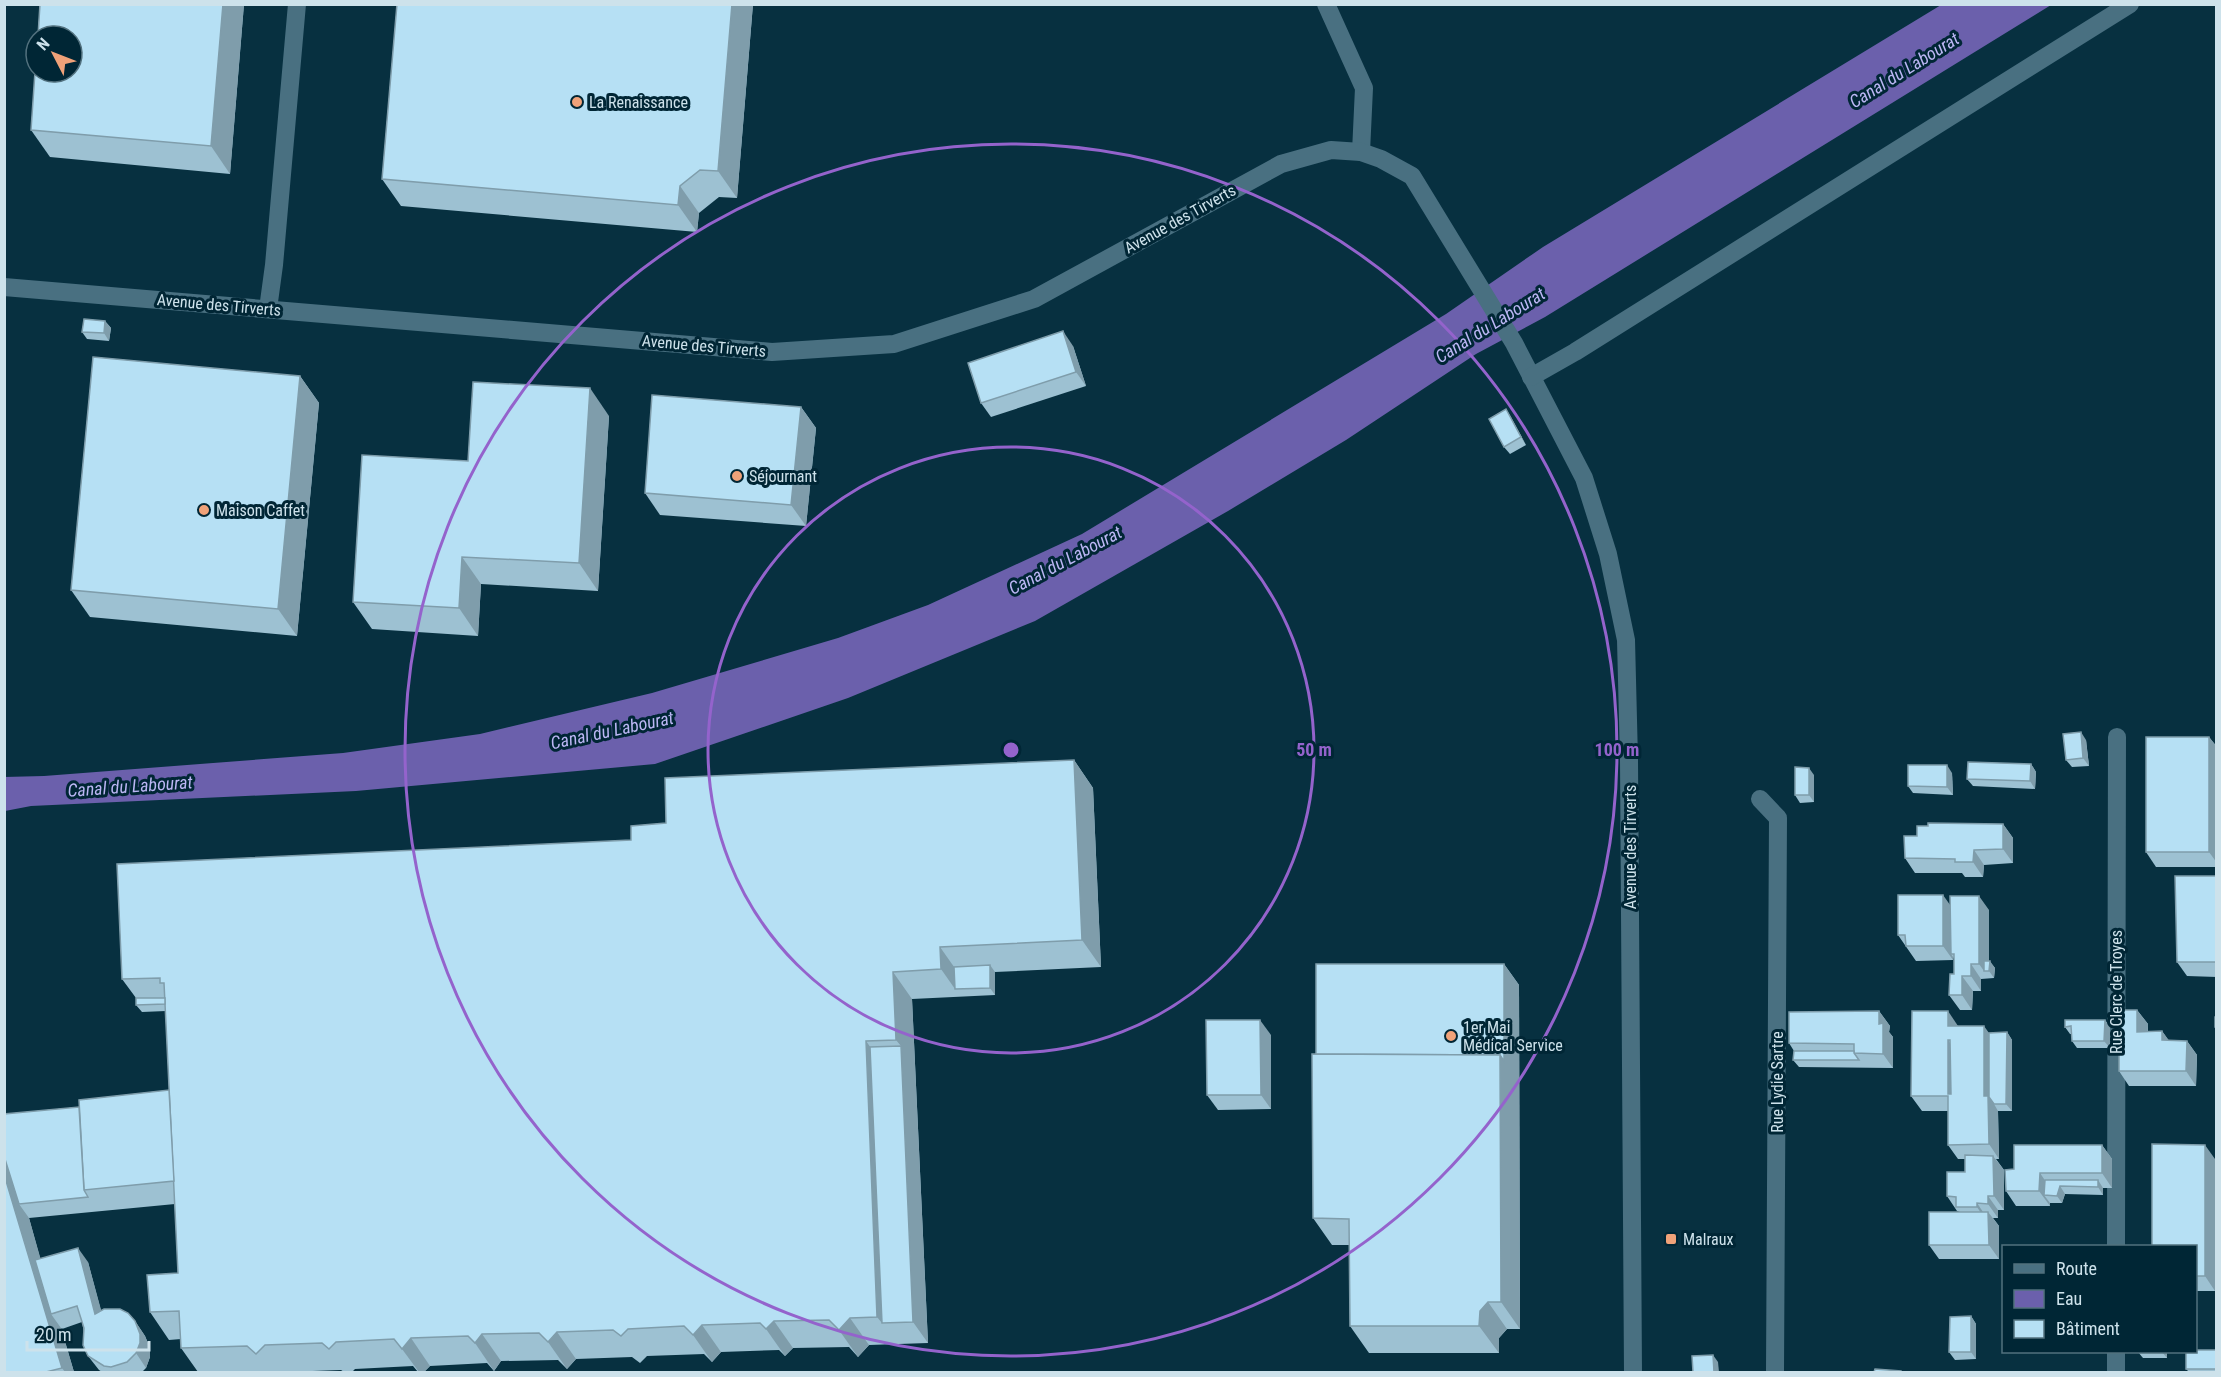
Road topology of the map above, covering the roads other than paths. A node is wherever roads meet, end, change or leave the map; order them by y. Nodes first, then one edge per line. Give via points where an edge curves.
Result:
1 (297, 4) edge
2 (1326, 4) edge
3 (2130, 4) edge
4 (1361, 152) junction
5 (4, 287) edge
6 (267, 309) junction
7 (1532, 376) junction
8 (2117, 737) dead end
9 (1760, 799) dead end
10 (2116, 1245) edge
11 (2116, 1353) edge
12 (1633, 1372) edge
13 (1775, 1372) edge
14 (2116, 1372) edge

1 - 6 street
2 - 4 street via 1364,88
3 - 7 street
4 - 6 street, Avenue des Tirverts via 1330,150 1281,164 1034,299 894,344 772,352
4 - 7 street, Avenue des Tirverts via 1412,176
5 - 6 street, Avenue des Tirverts
7 - 12 street, Avenue des Tirverts via 1584,478 1608,554 1626,640
8 - 10 street, Rue Clerc de Troyes
9 - 13 street, Rue Lydie Sartre via 1778,818
11 - 14 street

